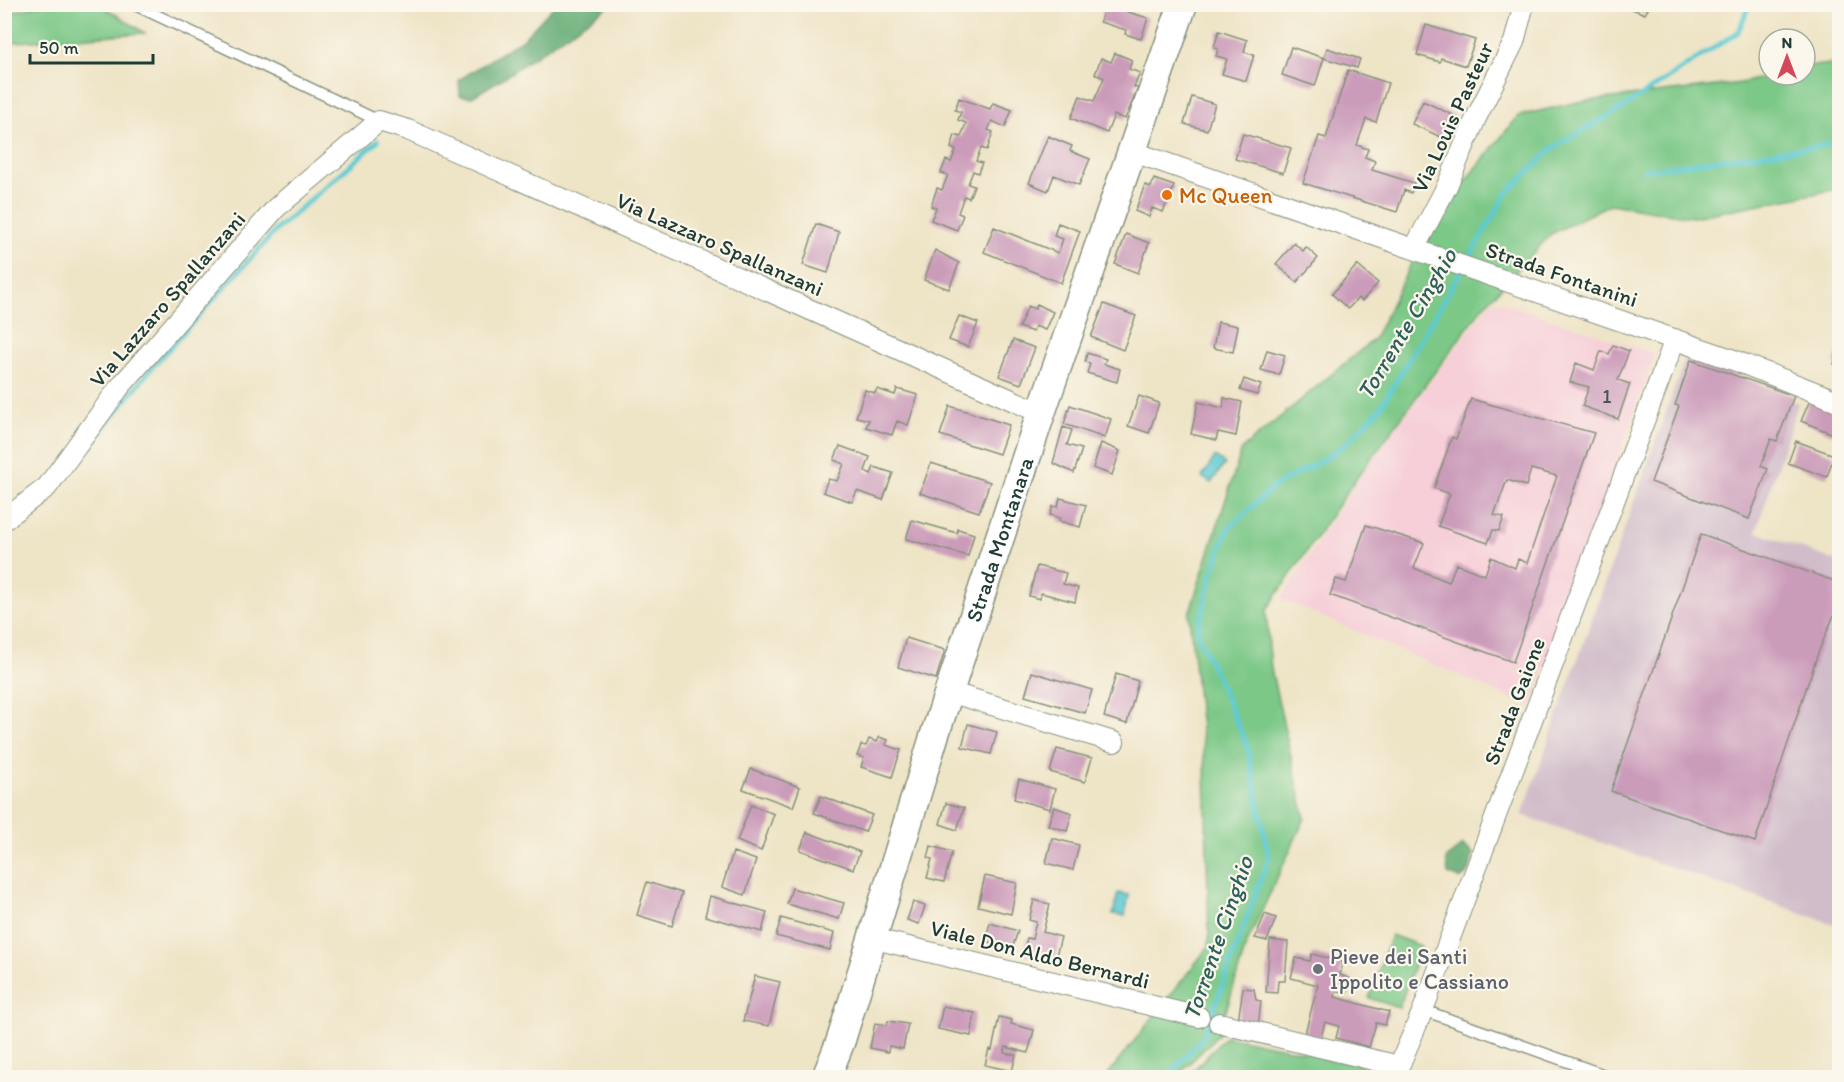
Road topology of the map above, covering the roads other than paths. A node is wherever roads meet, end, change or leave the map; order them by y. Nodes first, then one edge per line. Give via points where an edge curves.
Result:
1 (133, 4) edge
2 (1183, 4) edge
3 (1524, 4) edge
4 (379, 121) junction
5 (1131, 151) junction
6 (1415, 247) junction
7 (1675, 339) junction
8 (1839, 402) edge
9 (1041, 413) junction
10 (4, 520) edge
11 (949, 692) junction
12 (1114, 742) dead end
13 (870, 938) junction
14 (1423, 1010) junction
15 (1199, 1017) dead end
16 (1219, 1023) dead end
17 (1396, 1071) edge
18 (826, 1077) edge
19 (1613, 1077) edge

1 - 4 lane, Via Lazzaro Spallanzani
2 - 5 main road, Strada Montanara
3 - 6 street, Via Louis Pasteur via 1514,42
4 - 9 street, Via Lazzaro Spallanzani via 408,130
4 - 10 street, Via Lazzaro Spallanzani via 276,208 119,388 47,487
5 - 6 street, Strada Fontanini
5 - 9 main road, Strada Montanara
6 - 7 street, Strada Fontanini
7 - 8 street, Strada Fontanini
7 - 14 street, Strada Gaione
9 - 11 main road, Strada Montanara
11 - 12 street
11 - 13 main road, Strada Montanara
13 - 15 street, Viale Don Aldo Bernardi
13 - 18 main road, Strada Montanara via 841,1040
14 - 17 street, Strada Gaione
14 - 19 lane
16 - 17 street

